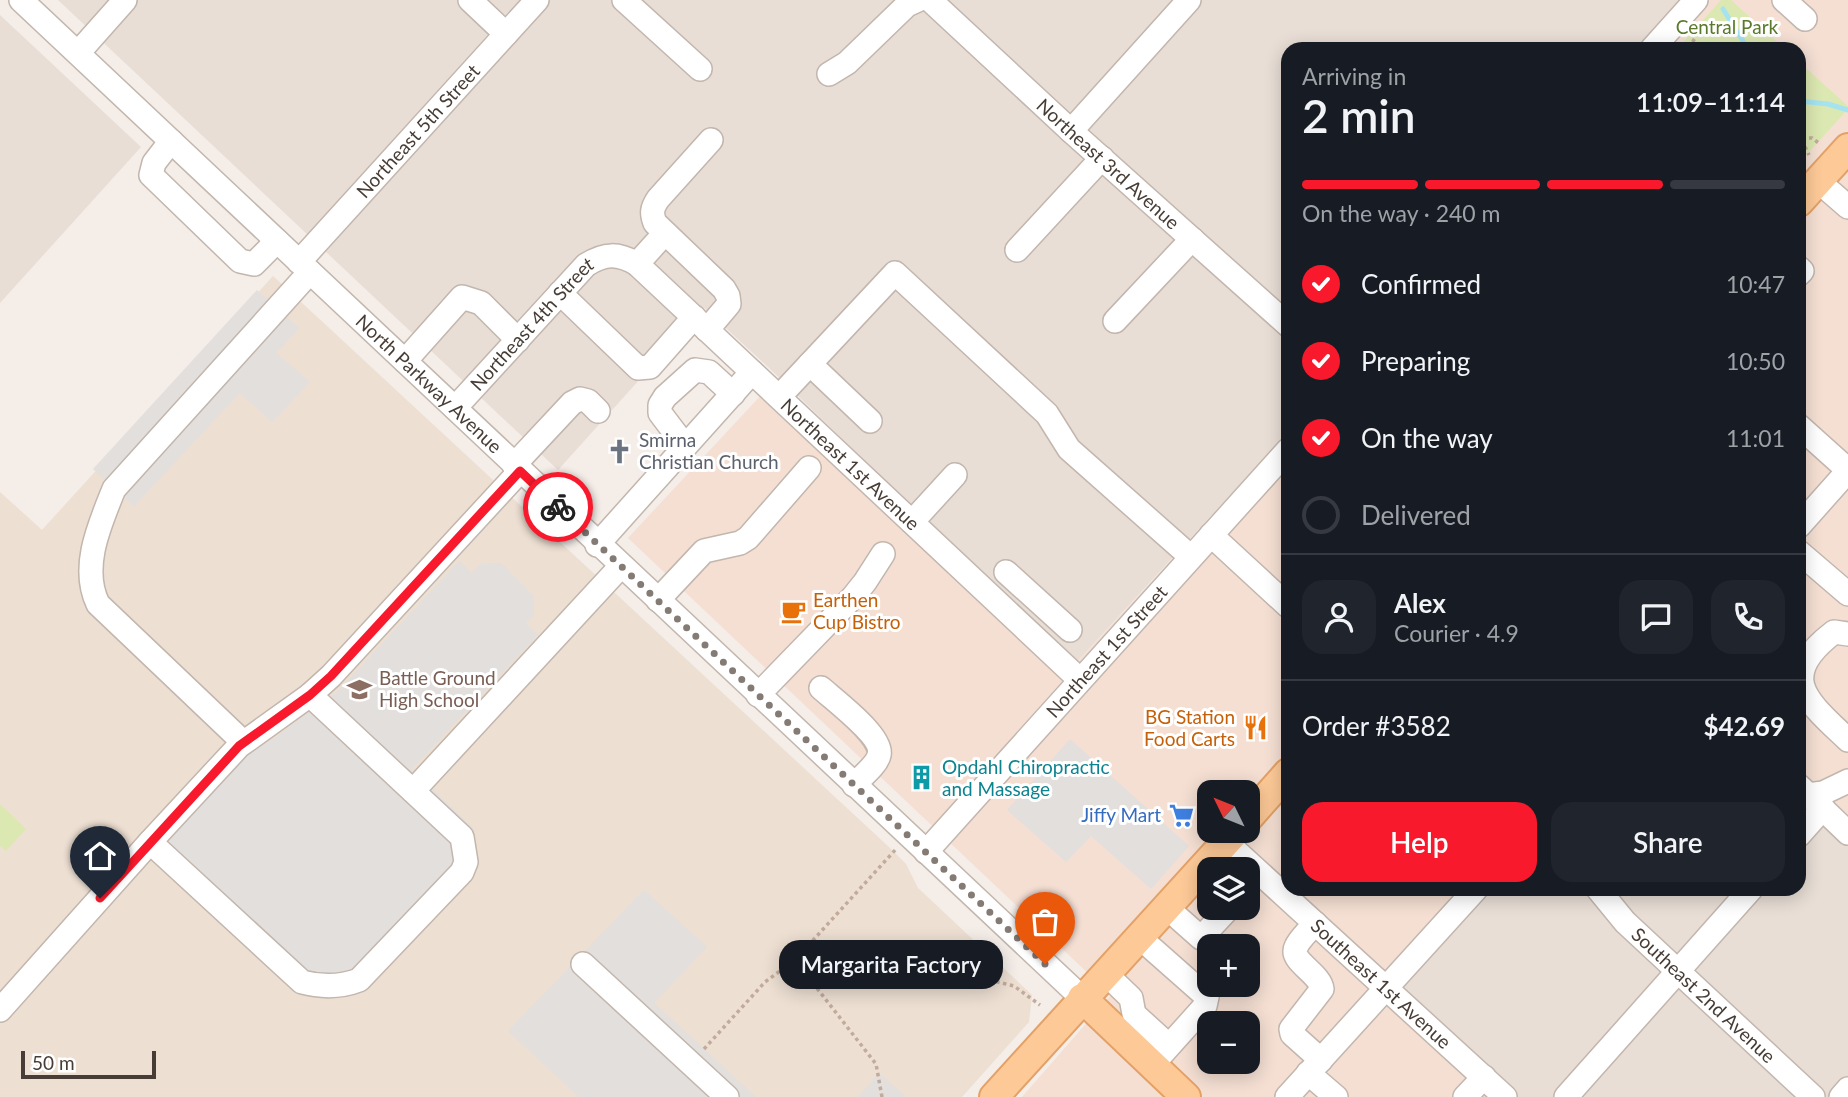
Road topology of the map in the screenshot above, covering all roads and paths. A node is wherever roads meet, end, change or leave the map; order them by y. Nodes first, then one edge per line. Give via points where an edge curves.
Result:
1 (21, 0) edge
2 (125, 0) edge
3 (470, 0) edge
4 (537, 0) edge
5 (624, 0) edge
6 (918, 0) edge
7 (930, 0) edge
8 (1189, 0) edge
9 (1696, 0) edge
10 (1784, 0) edge
11 (1805, 19) dead end
12 (506, 34) junction
13 (1658, 42) edge
14 (78, 53) junction
15 (700, 69) dead end
16 (829, 74) dead end
17 (1071, 131) junction
18 (1806, 137) edge
19 (711, 140) dead end
20 (171, 141) junction
21 (1820, 144) dead end
22 (1806, 148) edge
23 (1848, 148) edge
24 (1102, 158) junction
25 (1814, 168) junction
26 (1806, 186) edge
27 (1848, 206) edge
28 (665, 233) junction
29 (1192, 239) junction
30 (277, 241) junction
31 (1017, 250) dead end
32 (627, 260) junction
33 (304, 267) junction
34 (560, 293) junction
35 (1281, 319) edge
36 (1115, 321) dead end
37 (700, 324) junction
38 (518, 340) junction
39 (405, 361) junction
40 (810, 364) junction
41 (752, 372) junction
42 (733, 394) junction
43 (779, 397) junction
44 (455, 408) junction
45 (598, 411) dead end
46 (870, 421) dead end
47 (1806, 432) edge
48 (681, 453) junction
49 (1281, 458) edge
50 (517, 468) junction
51 (809, 468) dead end
52 (1848, 471) edge
53 (955, 475) dead end
54 (1806, 518) edge
55 (912, 522) junction
56 (1211, 535) junction
57 (597, 545) junction
58 (883, 554) dead end
59 (1191, 557) junction
60 (1806, 558) edge
61 (621, 566) junction
62 (1006, 572) dead end
63 (1026, 589) junction
64 (1848, 594) edge
65 (658, 600) junction
66 (1281, 600) edge
67 (1006, 611) junction
68 (1070, 630) dead end
69 (1848, 634) edge
70 (1806, 659) edge
71 (1080, 680) junction
72 (821, 688) dead end
73 (310, 695) junction
74 (758, 695) junction
75 (1806, 695) edge
76 (1848, 740) edge
77 (243, 742) junction
78 (1281, 781) edge
79 (1848, 781) edge
80 (854, 785) junction
81 (413, 791) junction
82 (1810, 797) edge
83 (1260, 804) edge
84 (1848, 833) edge
85 (907, 835) junction
86 (150, 842) junction
87 (1224, 844) edge
88 (926, 852) junction
89 (1260, 885) edge
90 (1470, 896) edge
91 (1604, 896) edge
92 (1745, 896) edge
93 (1166, 907) junction
94 (1218, 920) edge
95 (1315, 923) junction
96 (1139, 936) junction
97 (795, 960) junction
98 (583, 964) dead end
99 (1677, 972) junction
100 (1105, 974) junction
101 (1386, 988) junction
102 (1082, 998) junction
103 (1040, 1005) dead end
104 (0, 1010) edge
105 (1126, 1023) junction
106 (1160, 1055) junction
107 (691, 1064) junction
108 (1315, 1066) junction
109 (1484, 1077) junction
110 (1848, 1089) edge
111 (727, 1097) edge
112 (883, 1097) edge
113 (994, 1097) edge
114 (1186, 1097) edge
115 (1287, 1097) edge
116 (1336, 1097) edge
117 (1465, 1097) edge
118 (1505, 1097) edge
119 (1566, 1097) edge
120 (1813, 1097) edge
121 (1841, 1097) edge

1 - 14 street, North Parkway Avenue
2 - 14 street
3 - 12 street
4 - 12 street, Northeast 5th Street
5 - 15 street
6 - 16 street
7 - 17 street, Northeast 3rd Avenue
8 - 17 street
9 - 13 street
10 - 11 street
12 - 33 street, Northeast 5th Street
14 - 20 street, North Parkway Avenue
17 - 24 street, Northeast 3rd Avenue
18 - 21 path
19 - 28 street via 653,206 654,223
20 - 30 street, North Parkway Avenue
20 - 30 street via 151,175 240,261 254,264
22 - 25 path
23 - 25 main road
24 - 29 street, Northeast 3rd Avenue
24 - 31 street
25 - 26 main road
25 - 27 street
28 - 32 street
28 - 37 street via 728,296 729,304
29 - 35 street, Northeast 3rd Avenue
29 - 36 street
30 - 33 street, North Parkway Avenue
32 - 34 street, Northeast 4th Street via 604,256 586,265
32 - 37 street, Northeast 1st Avenue
33 - 39 street, North Parkway Avenue
33 - 77 street, Northeast 5th Street via 114,489 92,555 98,604
34 - 37 street via 638,368 650,368
34 - 38 street, Northeast 4th Street
37 - 41 street, Northeast 1st Avenue
38 - 39 street via 481,303 462,297
38 - 44 street, Northeast 4th Street
39 - 44 street, North Parkway Avenue
40 - 43 street
40 - 46 street
40 - 59 street via 895,273 1047,414 1069,449
41 - 42 street
41 - 43 street, Northeast 1st Avenue
42 - 48 street
42 - 48 street via 709,372 695,370 665,397 660,413 679,438
43 - 55 street, Northeast 1st Avenue
44 - 50 street, North Parkway Avenue
45 - 50 street via 588,401 572,403
47 - 52 street
48 - 57 street
49 - 56 street, Northeast 1st Street
50 - 57 street, North Parkway Avenue
50 - 73 street via 359,647
51 - 65 street via 748,538 704,551
52 - 54 street
53 - 55 street
55 - 67 street, Northeast 1st Avenue
56 - 59 street, Northeast 1st Street
56 - 66 street
57 - 61 street, North Parkway Avenue
58 - 74 street via 853,597
59 - 71 street, Northeast 1st Street
60 - 64 street
61 - 65 street, North Parkway Avenue
61 - 81 street
62 - 63 street
63 - 67 street
63 - 68 street
65 - 74 street, North Parkway Avenue
67 - 71 street, Northeast 1st Avenue
69 - 70 street via 1834,632
71 - 88 street, Northeast 1st Street
72 - 80 street via 880,748 879,757
73 - 77 street
73 - 81 street
74 - 80 street, North Parkway Avenue
75 - 76 street
77 - 86 street
78 - 83 main road
79 - 82 street
80 - 85 street, North Parkway Avenue
81 - 86 street via 463,837 466,862 462,872 359,980 346,985 302,982
82 - 84 street
85 - 88 street, North Parkway Avenue
85 - 97 path
86 - 104 street
87 - 93 main road
88 - 102 street, North Parkway Avenue
89 - 95 street, Southeast 1st Avenue
90 - 101 street
91 - 99 street, Southeast 2nd Avenue
92 - 99 street
93 - 94 street via 1201,939
93 - 96 main road
95 - 101 street, Southeast 1st Avenue
95 - 108 street via 1295,953 1317,976 1322,989 1292,1029
96 - 100 main road
96 - 106 street via 1207,997 1205,1006
97 - 103 path via 843,951 876,952 1014,986
97 - 107 path via 765,982
97 - 112 path via 876,1064
98 - 107 street
99 - 119 street
99 - 120 street, Southeast 2nd Avenue
100 - 102 main road
100 - 105 street via 1130,998
101 - 108 street
101 - 109 street, Southeast 1st Avenue
102 - 105 main road
102 - 113 main road
105 - 106 main road
106 - 114 main road
107 - 111 street
108 - 115 street
108 - 116 street
109 - 117 street
109 - 118 street, Southeast 1st Avenue
110 - 121 street

